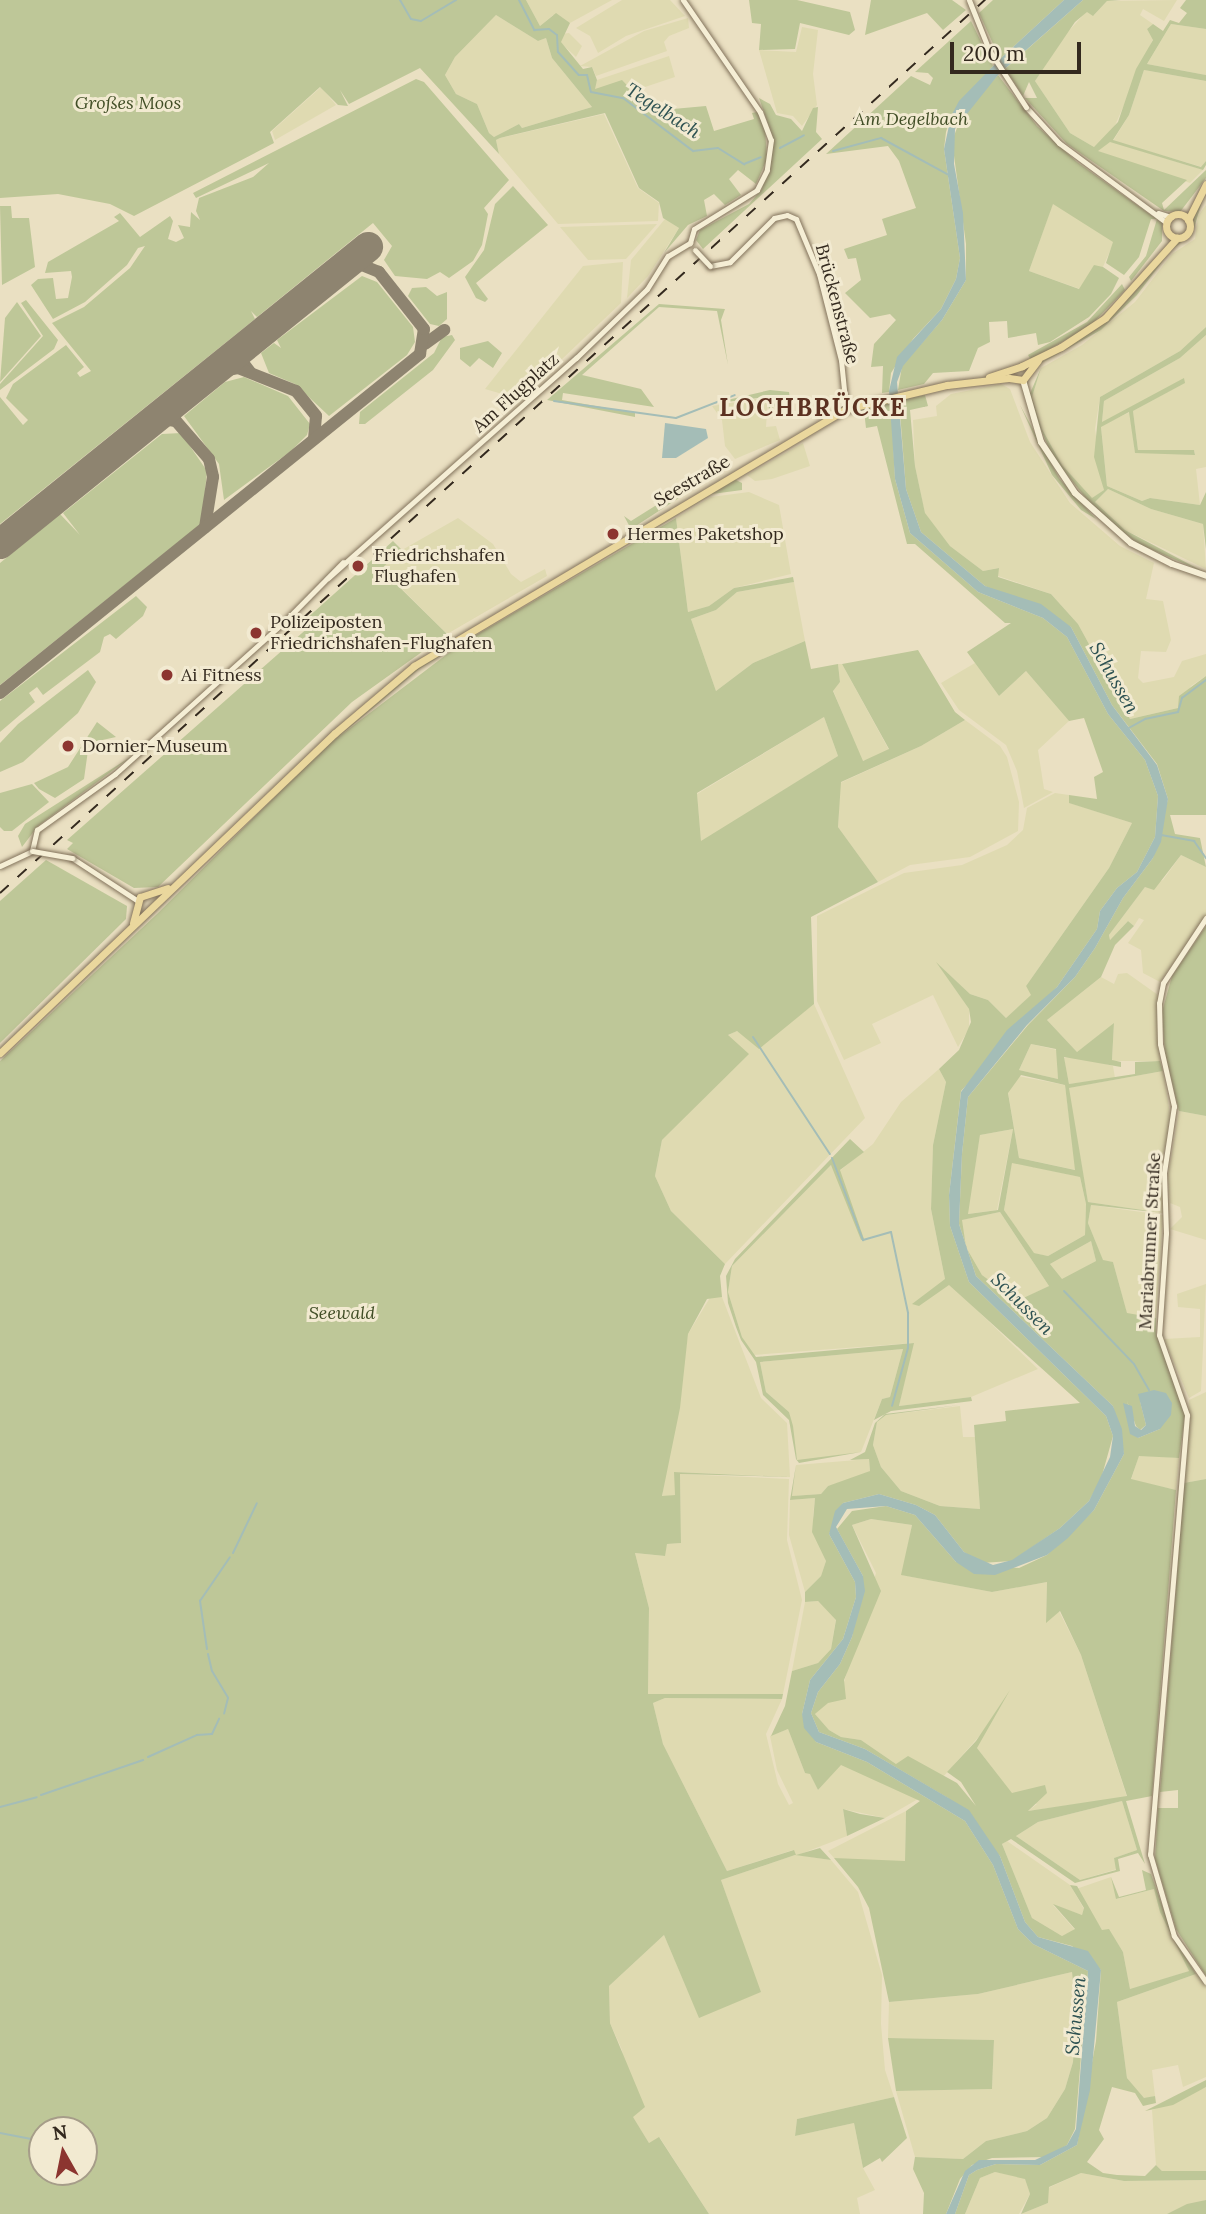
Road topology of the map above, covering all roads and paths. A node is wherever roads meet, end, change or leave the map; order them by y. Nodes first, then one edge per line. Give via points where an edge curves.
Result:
1 (684, 0) edge
2 (969, 0) edge
3 (1206, 184) edge
4 (1192, 206) junction
5 (1180, 215) junction
6 (1169, 220) junction
7 (1188, 220) junction
8 (1168, 233) junction
9 (1177, 238) junction
10 (690, 243) junction
11 (1160, 255) junction
12 (1009, 368) junction
13 (1019, 376) junction
14 (985, 378) junction
15 (846, 409) junction
16 (1206, 576) edge
17 (33, 851) junction
18 (0, 866) edge
19 (172, 887) junction
20 (143, 902) junction
21 (157, 902) junction
22 (1206, 918) edge
23 (0, 1054) edge
24 (1206, 1982) edge

1 - 10 street, Am Flugplatz via 760,112 771,140 767,170 757,190 694,229
2 - 6 street, bridge via 993,57 1026,107 1059,143
3 - 4 main road
4 - 5 main road
4 - 7 main road
5 - 6 main road
5 - 7 main road
6 - 8 main road
7 - 9 main road via 1188,233
8 - 9 main road
8 - 11 main road
9 - 11 main road
10 - 15 street, Brückenstraße, bridge via 710,266 730,262 774,218 787,215 796,219 819,274 841,360
10 - 17 street, Am Flugplatz via 668,256 647,289 576,358 122,767 32,839
11 - 13 main road via 1105,318 1039,358
12 - 13 main road, Seestraße
12 - 13 main road
12 - 14 main road, Seestraße
13 - 14 main road, Seestraße
13 - 16 main road via 1049,456 1093,512 1150,554
14 - 15 main road, Seestraße
15 - 19 main road, Seestraße via 434,653 334,733
17 - 18 street
17 - 20 street, bridge via 72,858
19 - 20 main road
19 - 21 main road, Seestraße
20 - 21 main road
20 - 21 main road, Seestraße via 153,911
20 - 23 main road, Seestraße via 131,927
22 - 24 street, Mariabrunner Straße via 1163,983 1158,1003 1160,1044 1174,1106 1164,1173 1166,1233 1159,1335 1186,1408 1150,1862 1174,1936

